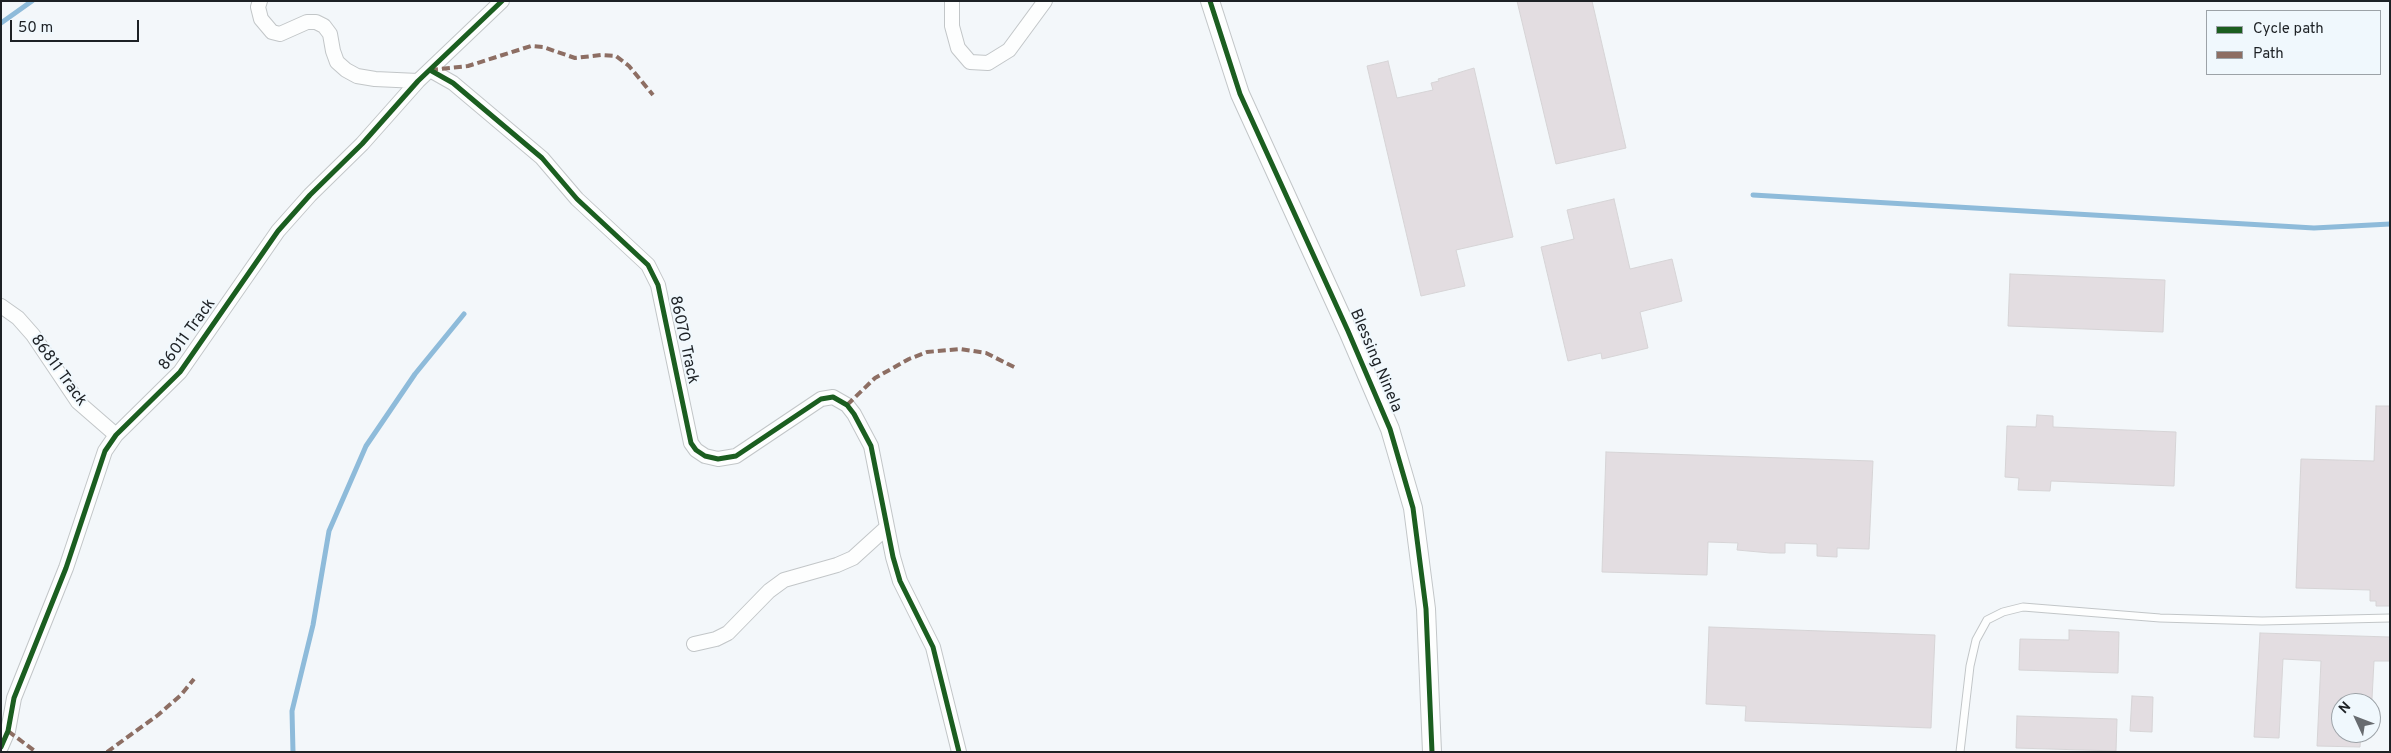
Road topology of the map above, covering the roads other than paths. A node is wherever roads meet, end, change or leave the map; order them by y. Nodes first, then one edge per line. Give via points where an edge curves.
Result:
1 (260, 1) edge
2 (502, 1) edge
3 (952, 1) edge
4 (1045, 1) edge
5 (1210, 1) edge
6 (430, 70) junction
7 (418, 81) junction
8 (1, 306) edge
9 (116, 435) junction
10 (886, 528) junction
11 (2390, 618) edge
12 (694, 644) dead end
13 (1, 747) edge
14 (959, 752) edge
15 (1432, 752) edge
16 (1960, 752) edge

1 - 7 street via 260,19 272,32 280,34 307,22 324,26 330,34 337,62 357,76
2 - 6 street, 86011 Track
3 - 4 street via 952,26 958,48 970,62 988,63 1009,50
5 - 15 street, Blessing Ninela via 1240,94 1390,429 1413,508 1426,609
6 - 7 street, 86011 Track
6 - 10 street, 86070 Track via 453,83 542,158 582,204 648,265 658,285 691,443 696,450 718,459 736,456 821,399 833,396 847,404 871,446
7 - 9 street, 86011 Track via 278,231 180,372
8 - 9 street, 86811 Track via 18,318 33,335 78,402
9 - 13 street, 86011 Track via 102,458 66,568 16,692
10 - 12 street via 853,558 784,580 728,633
10 - 14 street via 900,581 933,647
11 - 16 lane via 2262,621 2160,618 2023,607 2003,612 1987,620 1976,640

